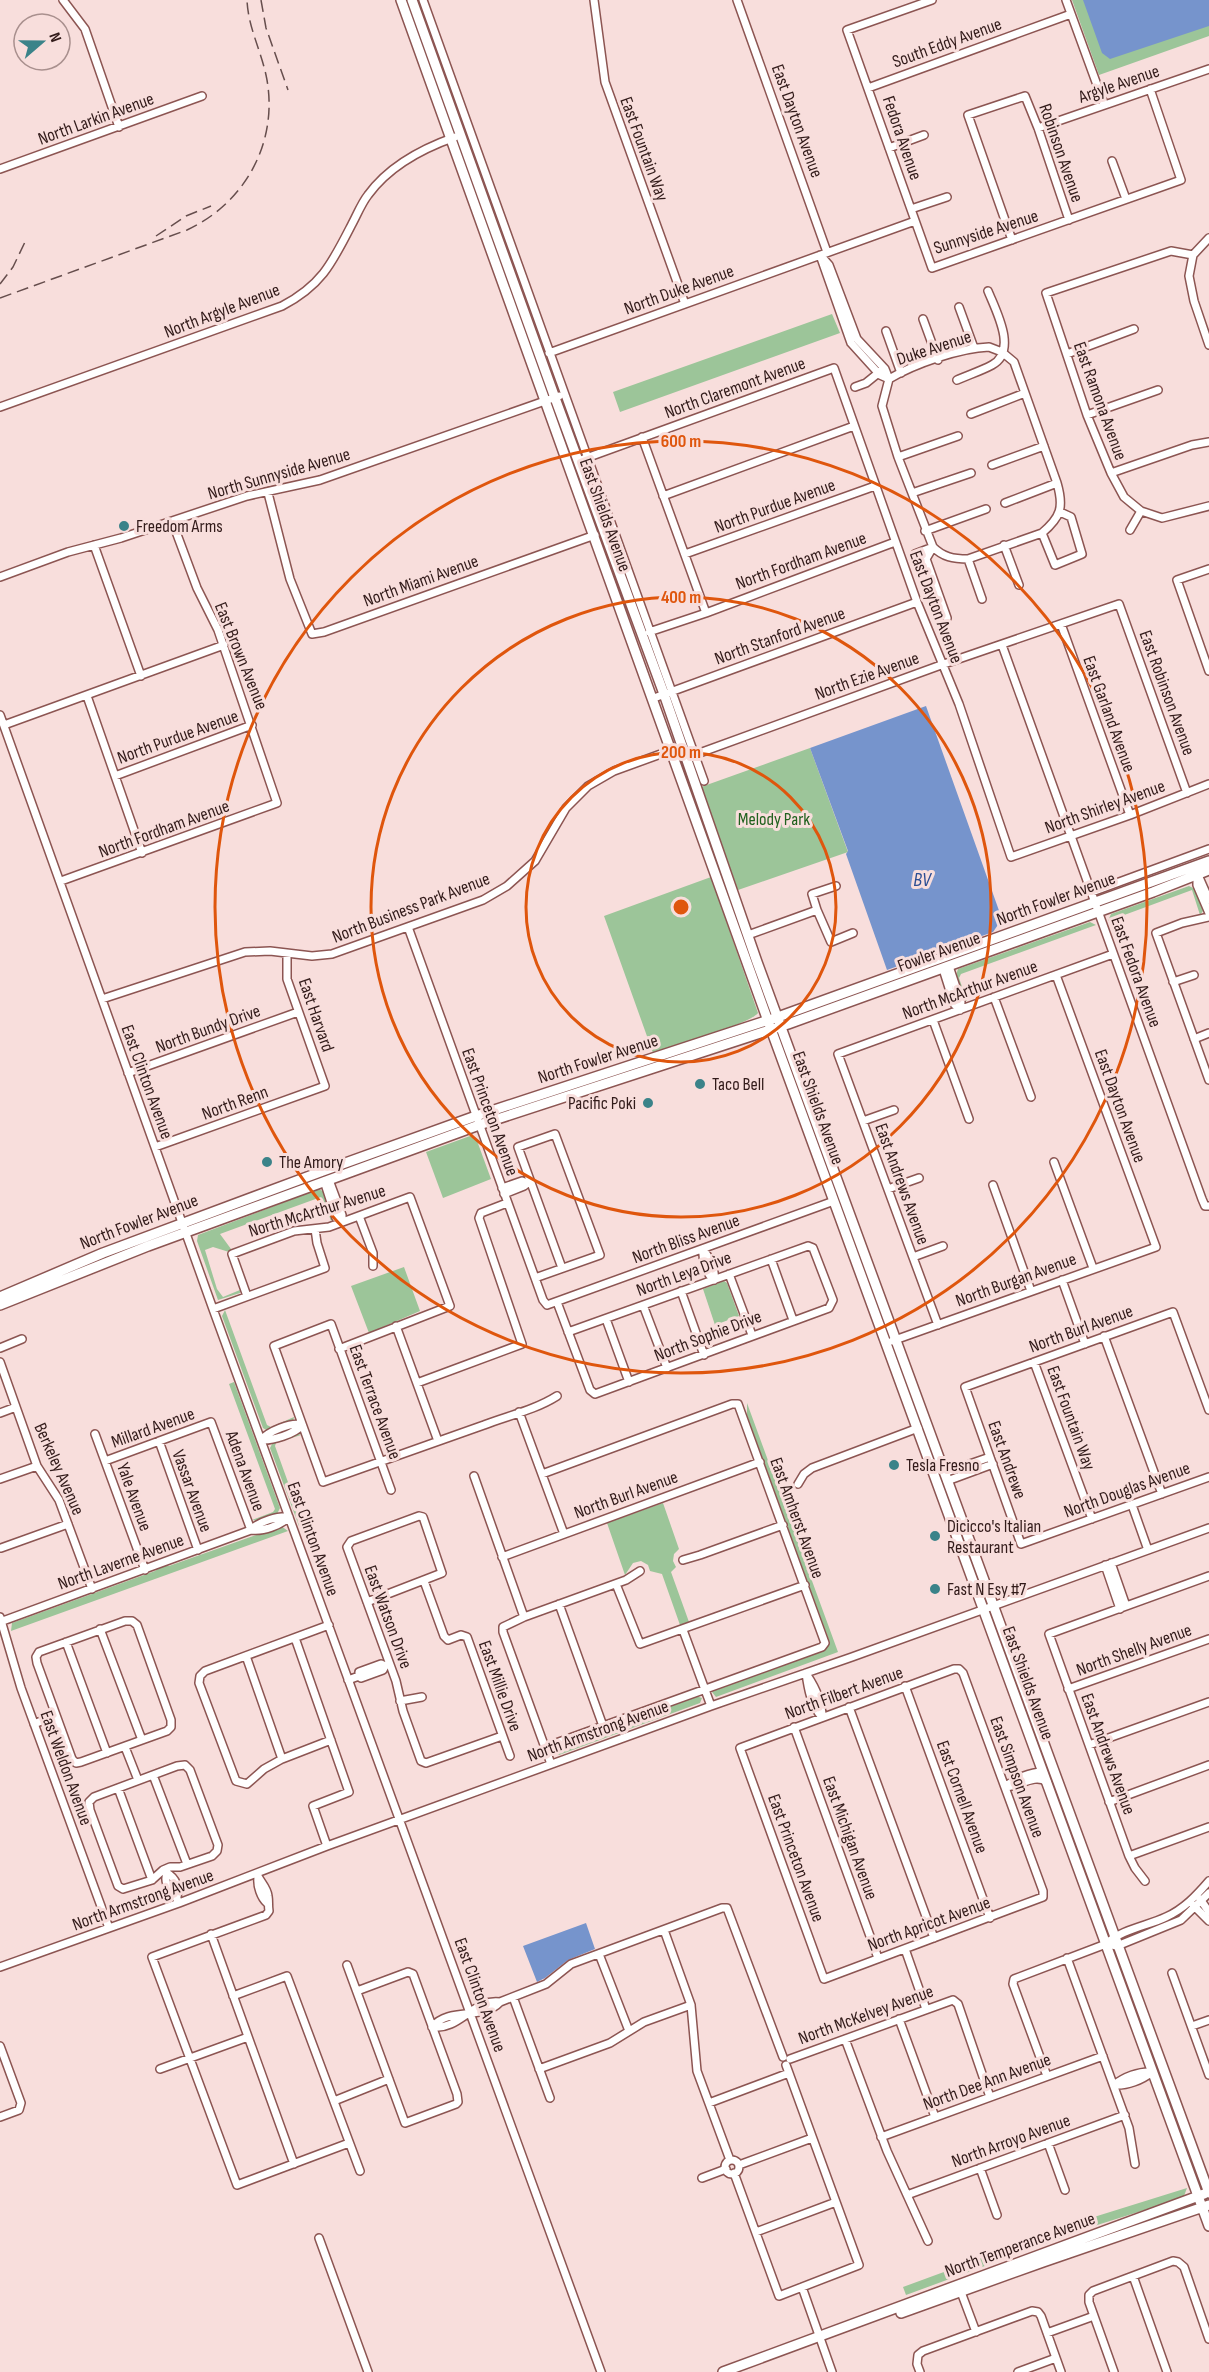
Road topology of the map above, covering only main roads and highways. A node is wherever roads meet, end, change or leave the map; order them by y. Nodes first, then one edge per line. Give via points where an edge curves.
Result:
1 (401, 0) edge
2 (412, 0) edge
3 (555, 398) junction
4 (676, 748) junction
5 (697, 823) junction
6 (1209, 861) edge
7 (1209, 870) edge
8 (729, 883) junction
9 (990, 941) junction
10 (946, 967) junction
11 (780, 1022) junction
12 (770, 1025) junction
13 (626, 1067) junction
14 (558, 1100) junction
15 (477, 1121) junction
16 (367, 1156) junction
17 (327, 1180) junction
18 (839, 1199) junction
19 (184, 1228) junction
20 (0, 1297) edge
21 (0, 1305) edge
22 (891, 1341) junction
23 (1043, 1772) junction
24 (1075, 1831) junction
25 (1209, 2193) edge
26 (1198, 2196) junction
27 (1206, 2206) edge
28 (1209, 2226) edge
29 (843, 2329) junction
30 (723, 2372) edge

1 - 3 main road, East Shields Avenue via 450,139
2 - 3 main road, East Shields Avenue
3 - 4 main road, East Shields Avenue via 595,535
3 - 4 main road, East Shields Avenue via 583,459 667,693
4 - 5 main road, East Shields Avenue
4 - 8 main road, East Shields Avenue
5 - 8 main road via 724,883
5 - 12 main road, East Shields Avenue
6 - 9 main road, North Fowler Avenue via 1093,897
7 - 10 main road, Fowler Avenue
8 - 11 main road, East Shields Avenue
9 - 10 main road via 948,960 943,964
9 - 11 main road, North Fowler Avenue
10 - 11 main road, Fowler Avenue
11 - 12 main road, North Fowler Avenue
11 - 18 main road, East Shields Avenue
12 - 13 main road, North Fowler Avenue
12 - 14 main road, North Fowler Avenue
12 - 18 main road, East Shields Avenue
13 - 14 main road via 603,1080 565,1092
13 - 15 main road, North Fowler Avenue
14 - 15 main road, North Fowler Avenue
15 - 16 main road, North Fowler Avenue
15 - 17 main road, North Fowler Avenue
16 - 17 main road via 362,1162 328,1175
16 - 19 main road, North Fowler Avenue
17 - 19 main road, North Fowler Avenue
18 - 22 main road, East Shields Avenue
18 - 22 main road, East Shields Avenue via 868,1264
19 - 20 main road, North Fowler Avenue via 86,1260
19 - 21 main road, North Fowler Avenue
22 - 23 main road, East Shields Avenue via 918,1428
22 - 24 main road, East Shields Avenue via 946,1477
23 - 24 main road via 1050,1776 1064,1815
23 - 26 main road, East Shields Avenue
24 - 25 main road, East Shields Avenue
25 - 26 main road, North Temperance Avenue
26 - 27 main road, East Shields Avenue
26 - 29 main road, North Temperance Avenue
27 - 28 main road, East Shields Avenue
27 - 29 main road, North Temperance Avenue via 913,2309
29 - 30 main road, North Temperance Avenue

